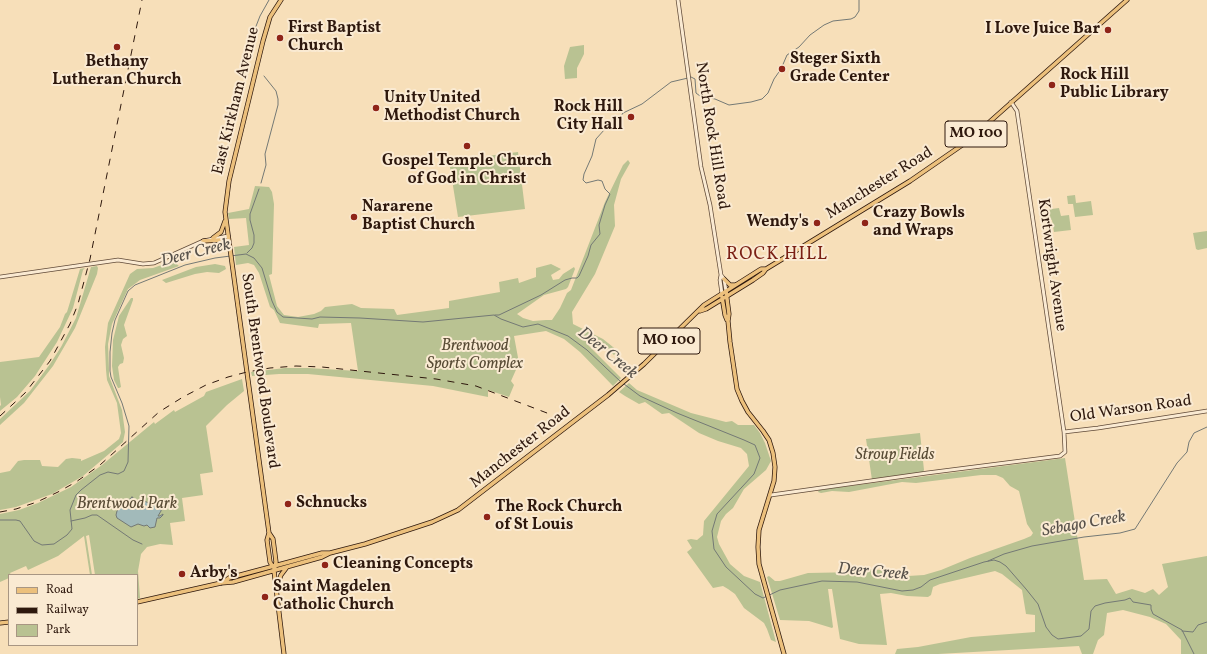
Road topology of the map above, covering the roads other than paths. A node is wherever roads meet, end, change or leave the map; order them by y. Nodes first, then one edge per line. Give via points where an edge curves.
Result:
1 (281, 0) edge
2 (678, 0) edge
3 (1127, 0) edge
4 (1011, 102) junction
5 (225, 212) joint
6 (226, 220) junction
7 (228, 236) junction
8 (213, 238) junction
9 (203, 241) junction
10 (230, 249) junction
11 (766, 269) junction
12 (721, 275) junction
13 (0, 277) edge
14 (724, 279) junction
15 (736, 285) junction
16 (724, 293) junction
17 (726, 296) junction
18 (722, 299) junction
19 (715, 303) junction
20 (724, 307) junction
21 (698, 312) junction
22 (728, 321) junction
23 (1207, 411) edge
24 (1064, 432) junction
25 (771, 495) junction
26 (270, 533) junction
27 (330, 553) junction
28 (275, 556) junction
29 (289, 562) junction
30 (274, 566) junction
31 (288, 567) junction
32 (274, 571) junction
33 (222, 583) junction
34 (276, 587) junction
35 (138, 602) edge
36 (284, 654) edge
37 (784, 654) edge

1 - 5 main road, East Kirkham Avenue via 270,17 263,41 226,194
2 - 12 street, North Rock Hill Road via 701,167
3 - 4 main road, Manchester Road / MO 100
4 - 11 main road, Manchester Road / MO 100 via 968,141 930,168
4 - 24 street, Kortwright Avenue via 1017,111
5 - 6 main road, South Brentwood Boulevard
6 - 7 main road, South Brentwood Boulevard
6 - 8 main road via 221,232
7 - 8 street
7 - 10 main road, South Brentwood Boulevard
8 - 9 street
9 - 10 main road via 221,240
9 - 13 street via 151,264 118,260
10 - 26 main road, South Brentwood Boulevard
11 - 15 main road, Manchester Road / MO 100 via 761,269
11 - 17 main road, Manchester Road / MO 100
12 - 14 street, North Rock Hill Road
12 - 16 street, North Rock Hill Road
14 - 15 main road via 730,285
14 - 16 street, North Rock Hill Road
15 - 16 main road, Manchester Road / MO 100
16 - 17 main road
16 - 18 main road
16 - 21 main road, Manchester Road / MO 100 via 704,305
17 - 18 main road, Manchester Road / MO 100
17 - 22 main road
18 - 19 main road, Manchester Road / MO 100
18 - 20 main road
19 - 20 main road
19 - 21 main road, Manchester Road / MO 100
20 - 22 main road
21 - 27 main road, Manchester Road / MO 100 via 614,391 453,513 371,543
22 - 25 main road via 737,389 748,412 769,440 773,453 775,467
23 - 24 street, Old Warson Road
24 - 25 street, Old Warson Road via 1066,450 1060,456
25 - 37 main road via 759,530 759,564
26 - 28 main road, South Brentwood Boulevard
26 - 30 main road, South Brentwood Boulevard via 268,540
27 - 29 main road, Manchester Road / MO 100
27 - 31 main road, Manchester Road / MO 100 via 322,558
28 - 29 main road
28 - 30 main road, South Brentwood Boulevard
29 - 30 main road, Manchester Road / MO 100
30 - 32 main road, South Brentwood Boulevard
30 - 33 main road, Manchester Road / MO 100 via 229,578
31 - 32 main road, Manchester Road / MO 100
31 - 34 main road
32 - 33 main road, Manchester Road / MO 100
32 - 34 main road, South Brentwood Boulevard
33 - 35 main road, Manchester Road / MO 100
34 - 36 main road, South Brentwood Boulevard

